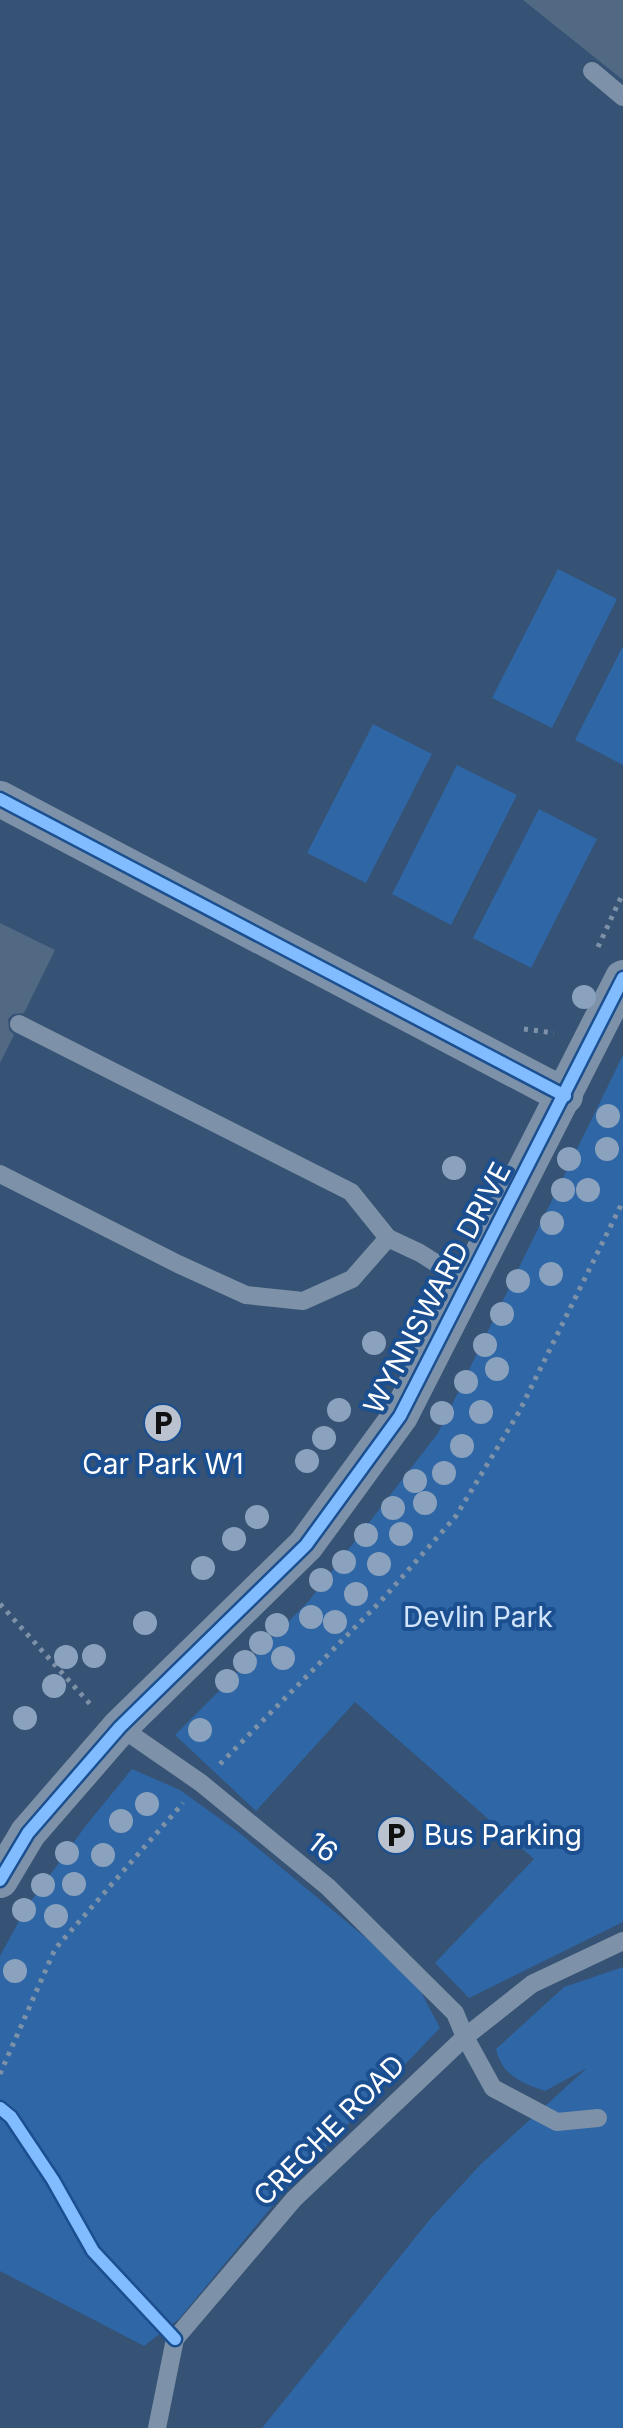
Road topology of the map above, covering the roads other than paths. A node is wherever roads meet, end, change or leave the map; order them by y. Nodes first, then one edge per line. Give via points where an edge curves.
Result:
1 (592, 71) dead end
2 (623, 97) edge
3 (0, 799) edge
4 (623, 978) edge
5 (19, 1024) dead end
6 (565, 1096) junction
7 (0, 1174) edge
8 (388, 1238) junction
9 (469, 1284) junction
10 (107, 1717) junction
11 (0, 1880) edge
12 (623, 1941) edge
13 (465, 2037) junction
14 (598, 2118) dead end
15 (157, 2428) edge

1 - 2 lane
3 - 6 street
4 - 6 street, WYNNSWARD DRIVE
5 - 8 lane via 351,1192
6 - 9 street, WYNNSWARD DRIVE
7 - 8 lane via 246,1295 303,1301 352,1279
8 - 9 lane
9 - 10 street, WYNNSWARD DRIVE via 400,1416 306,1545
10 - 11 street, WYNNSWARD DRIVE
10 - 13 lane, 16 via 201,1783 328,1887 455,2013
12 - 13 lane, CRECHE ROAD via 532,1984
13 - 14 lane, 16 via 493,2088 557,2122
13 - 15 lane, CRECHE ROAD via 294,2199 175,2339

